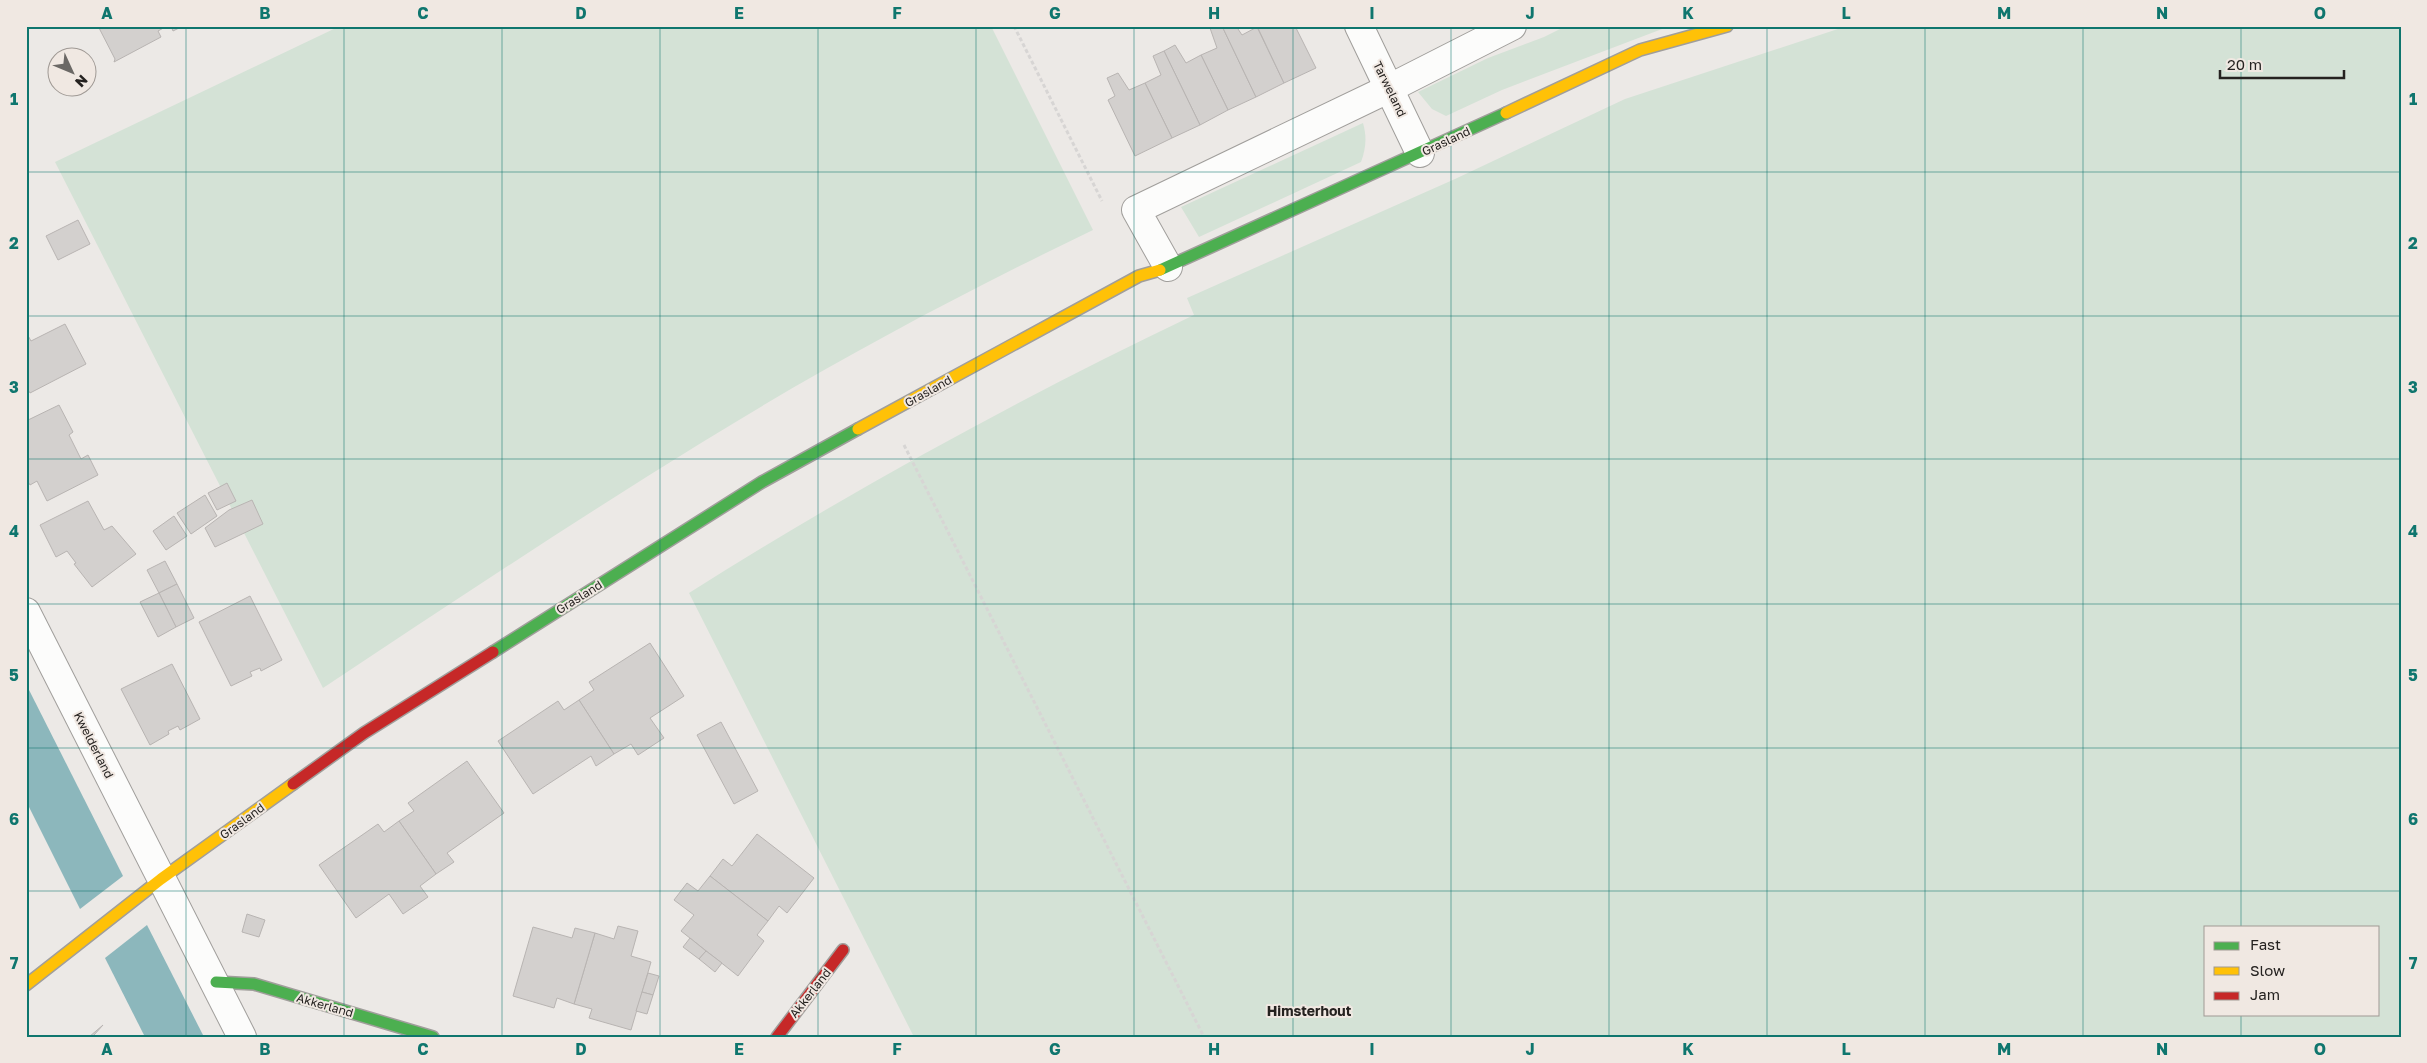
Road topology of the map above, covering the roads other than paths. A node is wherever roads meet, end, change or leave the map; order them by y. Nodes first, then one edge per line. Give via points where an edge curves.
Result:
1 (1359, 26) edge
2 (1512, 26) edge
3 (1727, 26) edge
4 (1390, 88) junction
5 (1420, 153) junction
6 (1168, 267) junction
7 (26, 612) edge
8 (162, 879) junction
9 (843, 950) dead end
10 (216, 982) junction
11 (26, 985) edge
12 (242, 1037) edge
13 (433, 1037) edge
14 (777, 1037) edge

1 - 4 street, Tarweland
2 - 4 street
3 - 5 street, Grasland via 1640,50
4 - 5 street, Tarweland
4 - 6 street via 1136,210
5 - 6 street, Grasland
6 - 8 street, Grasland via 1139,276 762,482 364,733
7 - 8 street, Kwelderland
8 - 10 street
8 - 11 street, Grasland
9 - 14 street, Akkerland
10 - 12 street
10 - 13 street, Akkerland via 254,984

